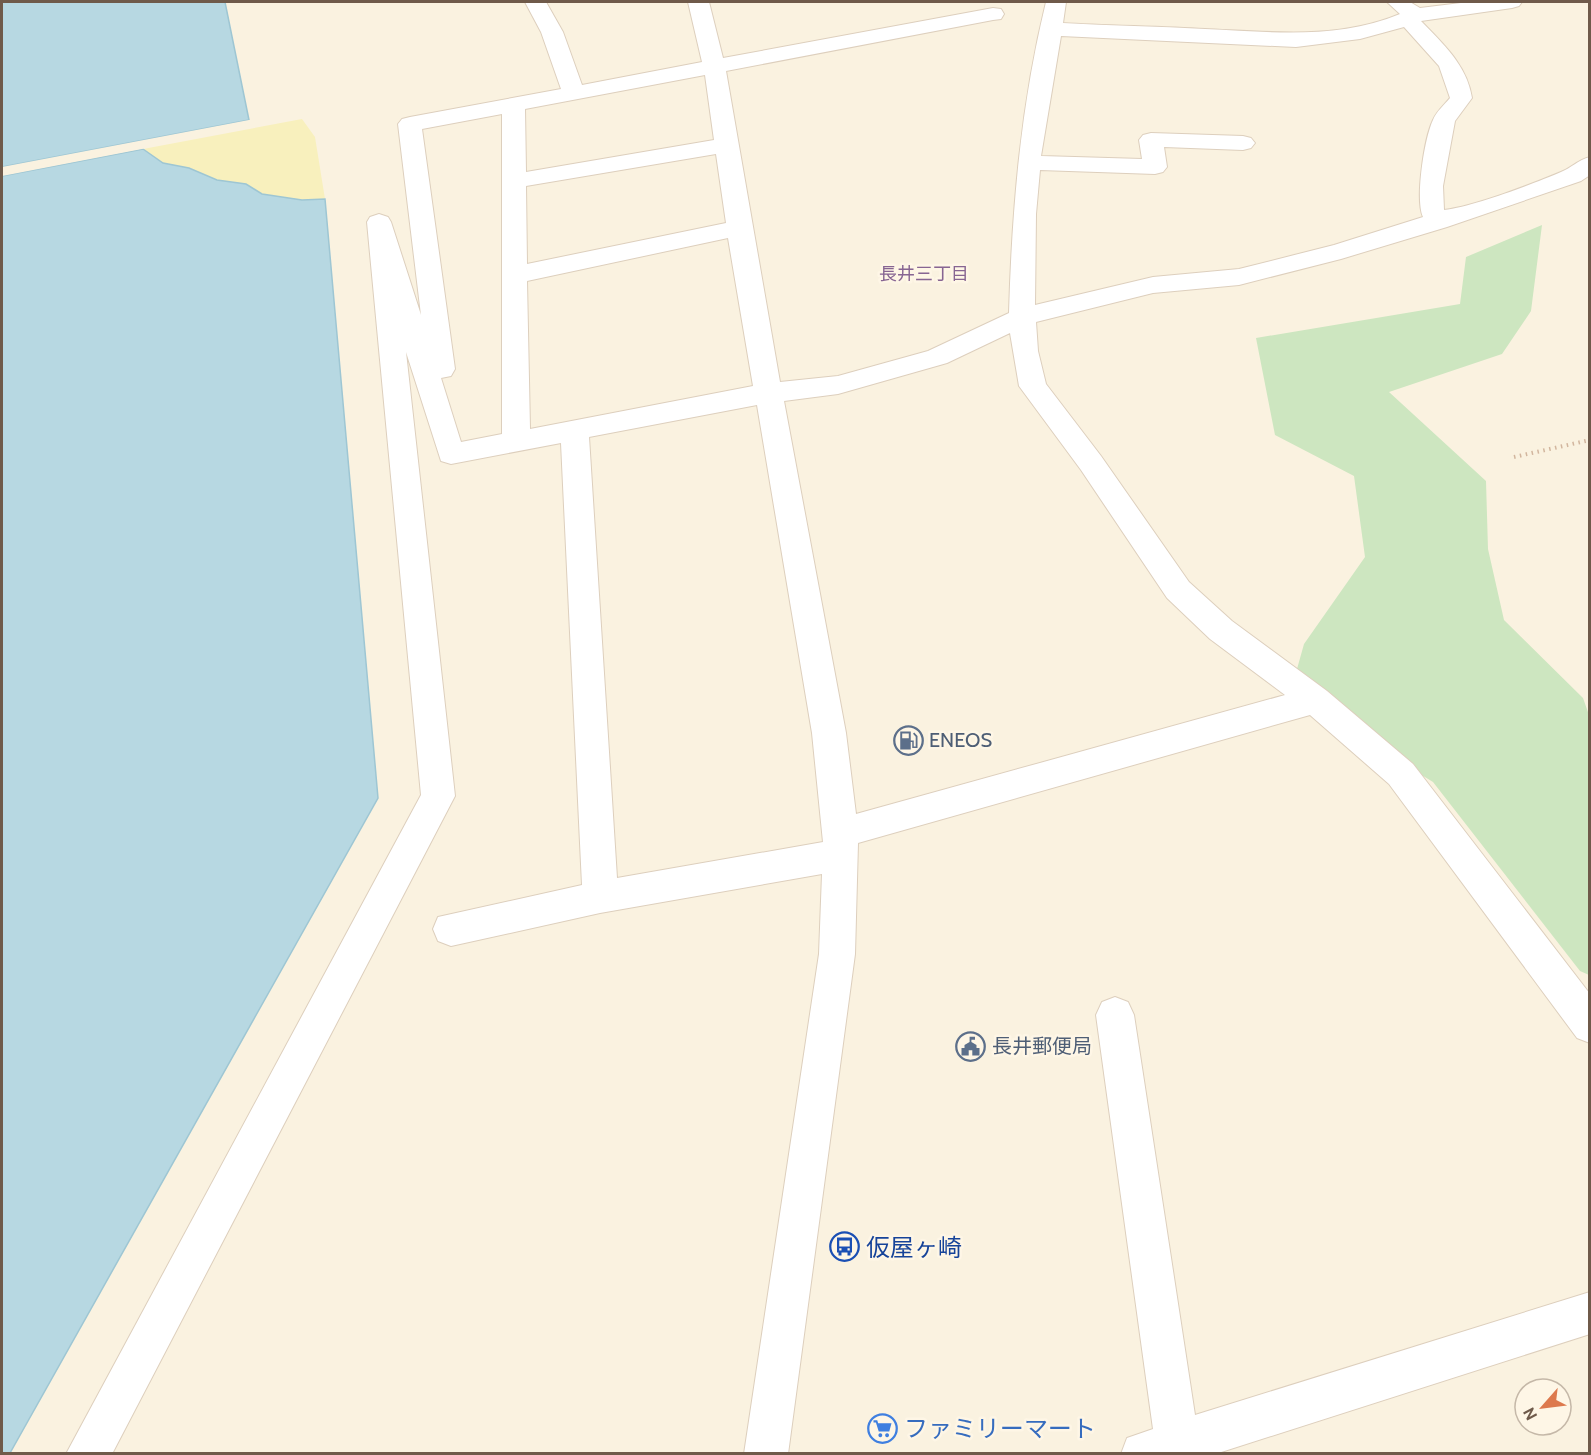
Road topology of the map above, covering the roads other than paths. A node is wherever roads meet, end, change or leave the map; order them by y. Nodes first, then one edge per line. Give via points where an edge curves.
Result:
1 (535, 2) edge
2 (699, 2) edge
3 (1056, 2) edge
4 (1512, 2) edge
5 (1407, 12) edge
6 (993, 14) dead end
7 (1052, 29) junction
8 (714, 67) junction
9 (574, 94) junction
10 (513, 105) junction
11 (1243, 143) dead end
12 (727, 145) junction
13 (1029, 163) junction
14 (1590, 164) edge
15 (513, 181) junction
16 (1438, 222) junction
17 (739, 228) junction
18 (516, 275) junction
19 (1022, 318) junction
20 (768, 393) junction
21 (574, 430) junction
22 (516, 441) junction
23 (451, 454) junction
24 (1315, 700) junction
25 (841, 844) junction
26 (600, 897) junction
27 (451, 929) dead end
28 (1115, 1015) dead end
29 (1590, 1025) edge
30 (1590, 1314) edge
31 (1160, 1448) edge
32 (88, 1454) edge
33 (766, 1454) edge

1 - 9 street via 552,32
2 - 8 street
3 - 7 street
4 - 5 street
5 - 7 street via 1356,34 1261,40
5 - 16 street via 1460,81 1461,98 1444,121 1431,186 1432,210
6 - 8 street
7 - 13 street
8 - 9 street
8 - 12 street
9 - 10 street
10 - 15 street
10 - 23 street via 410,124
11 - 13 street via 1151,140 1155,167
12 - 15 street
12 - 17 street
13 - 19 street
14 - 16 street via 1573,176
15 - 18 street
16 - 19 street via 1276,269 1239,277 1153,285
17 - 18 street
17 - 20 street
18 - 22 street
19 - 20 street via 937,357 837,385
19 - 24 street via 1033,386 1178,590 1221,630
20 - 21 street
20 - 25 street via 829,733
21 - 22 street
21 - 26 street
22 - 23 street
23 - 32 street via 379,222 438,796
24 - 25 street
24 - 29 street via 1401,774
25 - 26 street
25 - 33 street via 837,954
26 - 27 street
28 - 31 street
30 - 31 street

